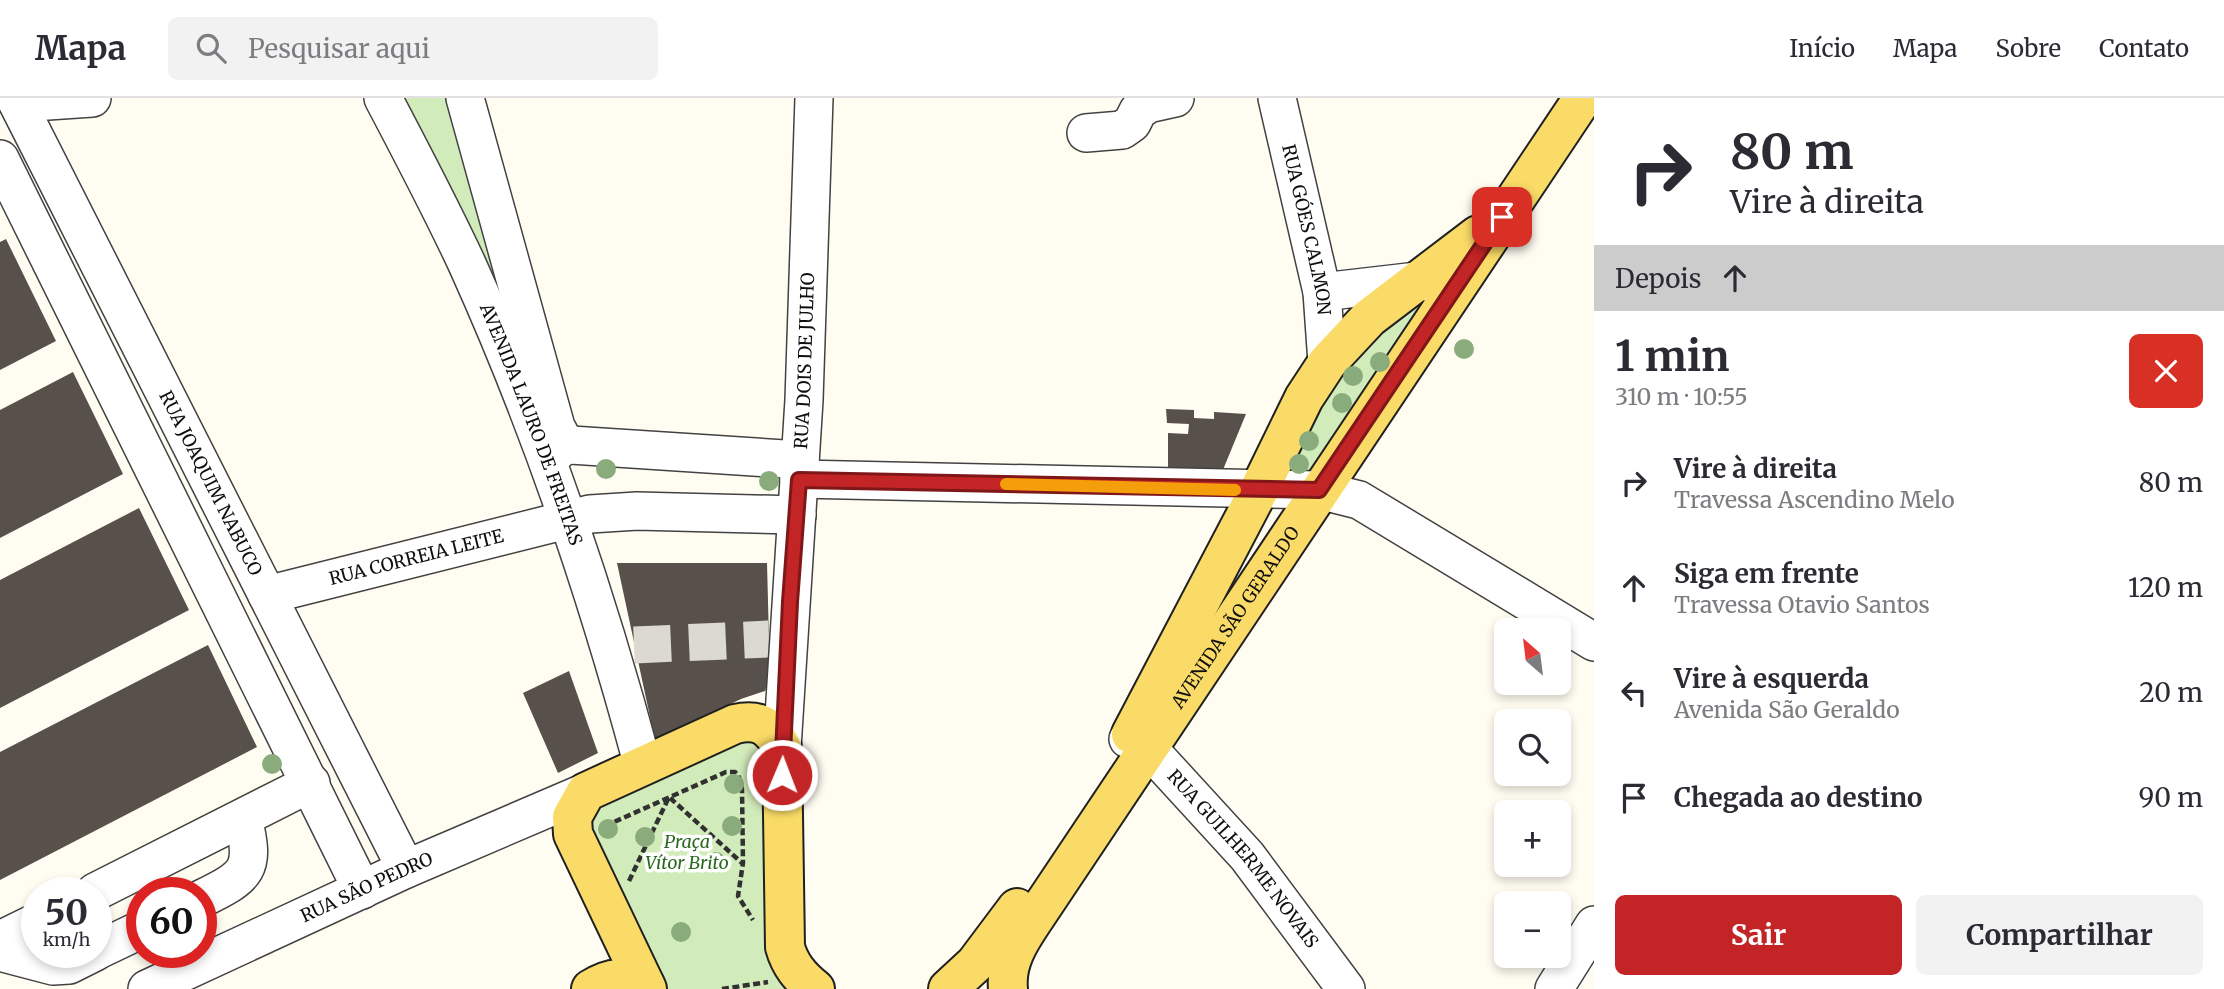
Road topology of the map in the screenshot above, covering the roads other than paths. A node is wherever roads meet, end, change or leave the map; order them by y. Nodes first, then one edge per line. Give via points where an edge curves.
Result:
1 (92, 98) edge
2 (383, 98) edge
3 (465, 98) edge
4 (814, 98) edge
5 (1175, 98) edge
6 (1277, 98) edge
7 (1583, 98) edge
8 (17, 101) edge
9 (1086, 132) dead end
10 (0, 159) edge
11 (1432, 290) junction
12 (1322, 292) junction
13 (1327, 363) junction
14 (559, 454) junction
15 (798, 485) junction
16 (1259, 490) junction
17 (1319, 490) junction
18 (566, 519) junction
19 (267, 595) junction
20 (1594, 642) edge
21 (1138, 744) junction
22 (782, 748) junction
23 (643, 766) junction
24 (311, 783) junction
25 (586, 792) junction
26 (243, 818) junction
27 (406, 869) junction
28 (112, 884) edge
29 (362, 890) junction
30 (217, 891) edge
31 (1594, 925) edge
32 (21, 930) edge
33 (0, 940) edge
34 (0, 952) edge
35 (21, 958) edge
36 (646, 987) edge
37 (147, 989) edge
38 (591, 989) edge
39 (815, 989) edge
40 (948, 989) edge
41 (1008, 989) edge
42 (1346, 989) edge
43 (1554, 989) edge

1 - 8 street
2 - 14 street, AVENIDA LAURO DE FREITAS via 467,264 504,353
3 - 14 street, AVENIDA LAURO DE FREITAS via 556,427 564,442
4 - 15 street, RUA DOIS DE JULHO
5 - 9 street via 1147,104 1122,130
6 - 12 street, RUA GÓES CALMON
7 - 11 main road, AVENIDA SÃO GERALDO via 1502,217
8 - 19 street, RUA JOAQUIM NABUCO
10 - 24 street
11 - 12 street
11 - 13 main road, AVENIDA SÃO GERALDO via 1369,318
11 - 17 main road, AVENIDA SÃO GERALDO
12 - 13 street, RUA GÓES CALMON
13 - 16 main road, AVENIDA SÃO GERALDO via 1304,398
14 - 15 street
14 - 18 street, AVENIDA LAURO DE FREITAS
15 - 16 street
15 - 18 street, RUA CORREIA LEITE
15 - 22 street, RUA DOIS DE JULHO via 778,641
16 - 17 street
16 - 21 main road, AVENIDA SÃO GERALDO
17 - 20 street via 1359,500
17 - 21 main road, AVENIDA SÃO GERALDO
18 - 19 street, RUA CORREIA LEITE
18 - 23 street, AVENIDA LAURO DE FREITAS via 622,649
19 - 27 street, RUA JOAQUIM NABUCO
21 - 40 main road, AVENIDA SÃO GERALDO via 998,936
21 - 41 main road, AVENIDA SÃO GERALDO via 1017,946 1007,976
21 - 42 street, RUA GUILHERME NOVAIS via 1247,856
22 - 23 main road via 765,726 750,720
22 - 39 main road via 785,947 789,962
23 - 25 main road
24 - 26 street
24 - 29 street
25 - 27 street, RUA SÃO PEDRO
25 - 36 main road via 572,817 573,834
26 - 28 street
26 - 30 street via 250,847 248,865 232,884
27 - 29 street, RUA SÃO PEDRO
29 - 37 street, RUA SÃO PEDRO
31 - 43 street
32 - 33 street
34 - 35 street
36 - 38 main road via 626,978 607,980

